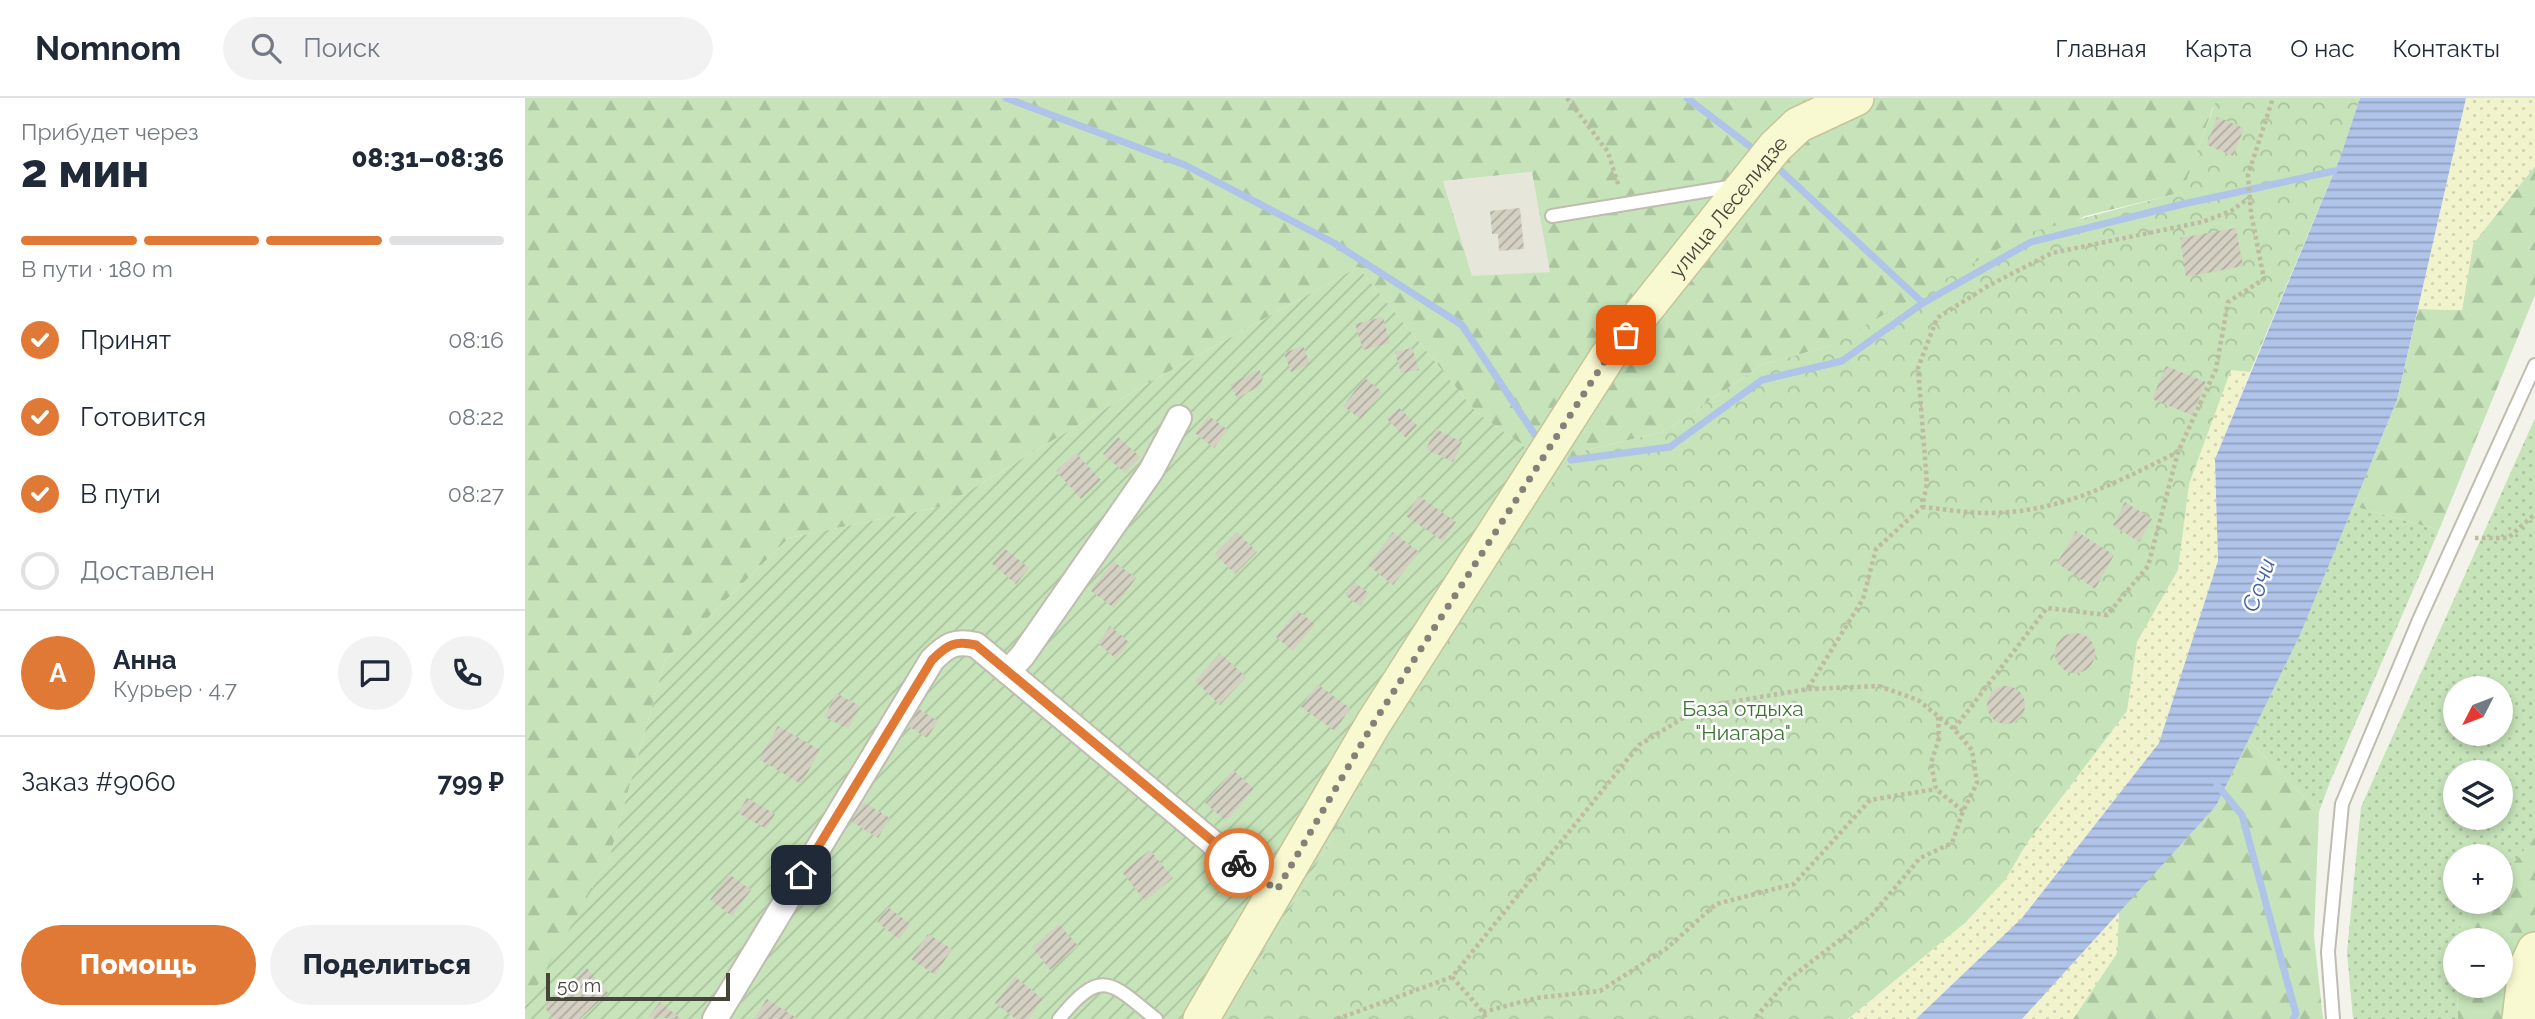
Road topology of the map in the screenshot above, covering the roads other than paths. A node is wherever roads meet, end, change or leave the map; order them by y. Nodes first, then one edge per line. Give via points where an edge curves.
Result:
1 (1856, 98) edge
2 (1746, 184) junction
3 (1552, 216) dead end
4 (2535, 365) edge
5 (1179, 418) dead end
6 (1008, 672) junction
7 (1277, 890) junction
8 (2535, 950) edge
9 (715, 1019) edge
10 (1059, 1019) edge
11 (1156, 1019) edge
12 (1201, 1019) edge
13 (2333, 1019) edge
14 (2520, 1019) edge

1 - 2 street, улица Леселидзе via 1798,125
2 - 3 lane
2 - 7 street, улица Леселидзе via 1608,356 1373,724
4 - 13 lane via 2419,620 2342,804 2328,952
5 - 6 street via 1110,533
6 - 7 street via 1231,858
6 - 9 street via 976,645 960,641 947,645 932,660
7 - 12 street, улица Леселидзе
8 - 14 street via 2526,969
10 - 11 lane via 1094,986 1104,984 1120,990

